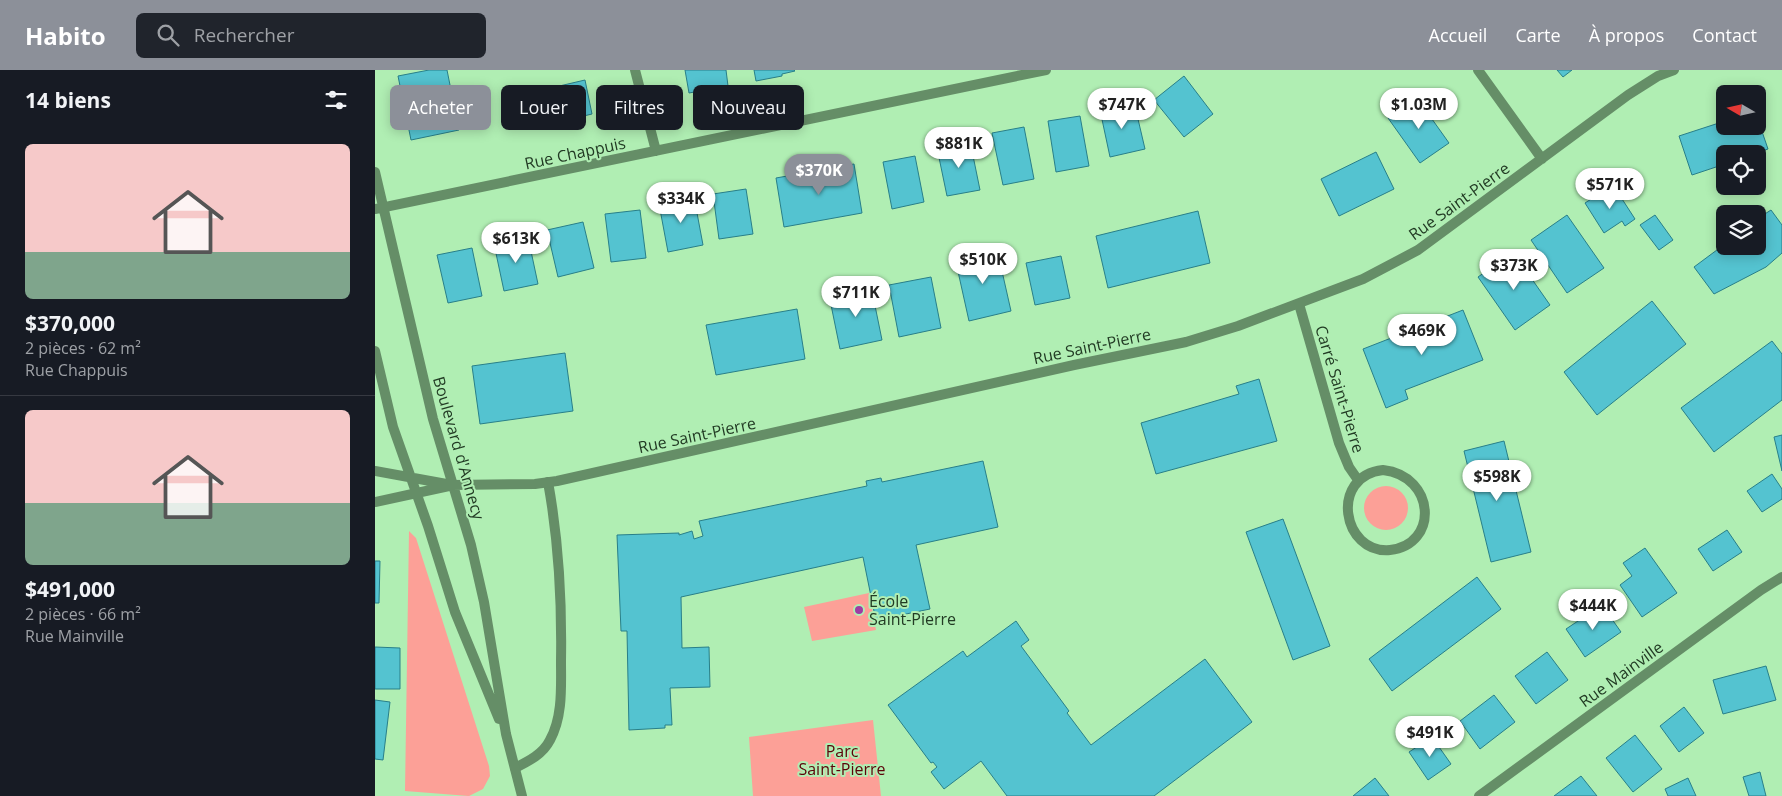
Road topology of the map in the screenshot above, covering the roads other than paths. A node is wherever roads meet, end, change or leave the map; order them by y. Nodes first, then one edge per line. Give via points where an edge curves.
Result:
1 (635, 70) edge
2 (1047, 70) edge
3 (1478, 70) edge
4 (1674, 70) edge
5 (656, 151) junction
6 (1542, 159) junction
7 (375, 172) edge
8 (379, 208) edge
9 (1299, 304) junction
10 (375, 351) edge
11 (375, 471) edge
12 (410, 477) junction
13 (1358, 480) junction
14 (548, 482) junction
15 (452, 485) junction
16 (416, 494) junction
17 (375, 502) edge
18 (1782, 577) edge
19 (506, 734) junction
20 (515, 768) junction
21 (522, 796) edge
22 (1479, 796) edge

1 - 5 street
2 - 5 street, Rue Chappuis
3 - 6 street
4 - 6 street, Rue Saint-Pierre via 1628,95
5 - 8 street, Rue Chappuis
6 - 9 street, Rue Saint-Pierre via 1418,250 1363,279
7 - 8 street, Boulevard d'Annecy
8 - 15 street, Boulevard d'Annecy
9 - 13 street, Carré Saint-Pierre via 1339,443
9 - 14 street, Rue Saint-Pierre via 1186,342 1074,364
10 - 12 street, Boulevard d'Annecy via 393,427
11 - 12 street, Rue Saint-Pierre
12 - 15 street, Rue Saint-Pierre
12 - 16 street, Boulevard d'Annecy
13 - 13 street, Carré Saint-Pierre via 1350,491 1348,506 1350,521 1359,538 1369,546 1389,550 1414,539 1422,527 1425,513 1422,497 1412,482 1402,474 1383,470 1369,472
14 - 15 street, Rue Saint-Pierre
14 - 20 street via 561,583 559,708 553,734 544,748
15 - 16 street, Rue Saint-Pierre
15 - 19 street, Boulevard d'Annecy via 484,602
16 - 17 street, Rue Saint-Pierre
16 - 19 street, Boulevard d'Annecy via 455,612
18 - 22 street, Rue Mainville
19 - 20 street, Boulevard d'Annecy
20 - 21 street, Boulevard d'Annecy

